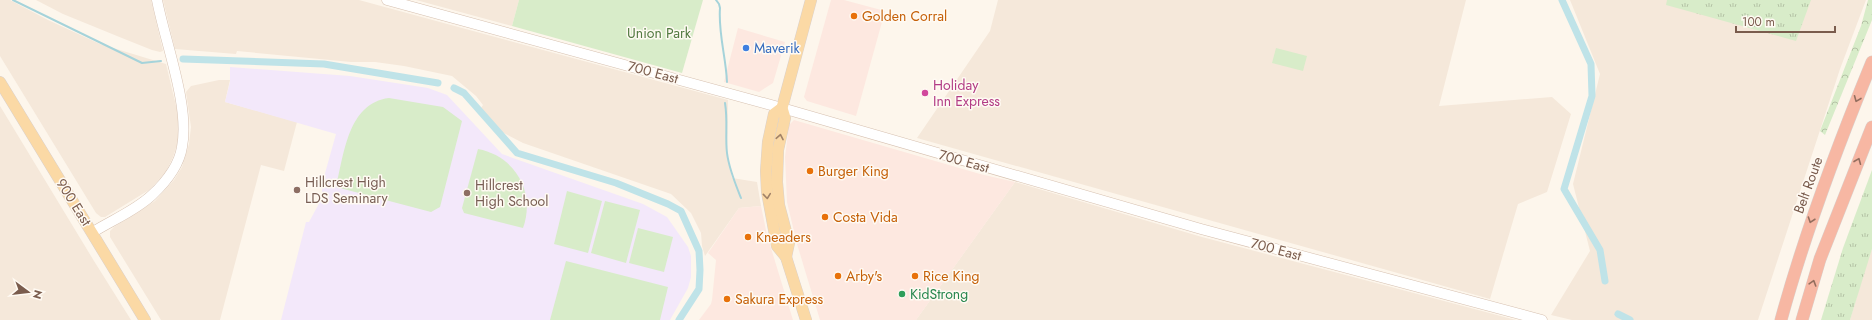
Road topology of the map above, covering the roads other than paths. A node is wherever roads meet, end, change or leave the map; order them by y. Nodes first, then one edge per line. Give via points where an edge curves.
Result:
1 (157, 0) edge
2 (386, 0) edge
3 (811, 0) edge
4 (1872, 62) edge
5 (1, 83) edge
6 (782, 108) junction
7 (1872, 127) edge
8 (92, 232) junction
9 (146, 320) edge
10 (806, 320) edge
11 (1542, 320) edge
12 (1780, 320) edge
13 (1802, 320) edge

1 - 8 street via 182,106 182,148 171,174 151,196
2 - 6 street, 700 East
3 - 6 main road
4 -> 12 highway, Belt Route via 1828,173
5 - 8 main road, 900 East
6 - 10 main road via 774,114 766,181 777,246 786,256
6 - 11 street, 700 East via 1164,218
13 -> 7 highway via 1820,259
8 - 9 main road, 900 East

